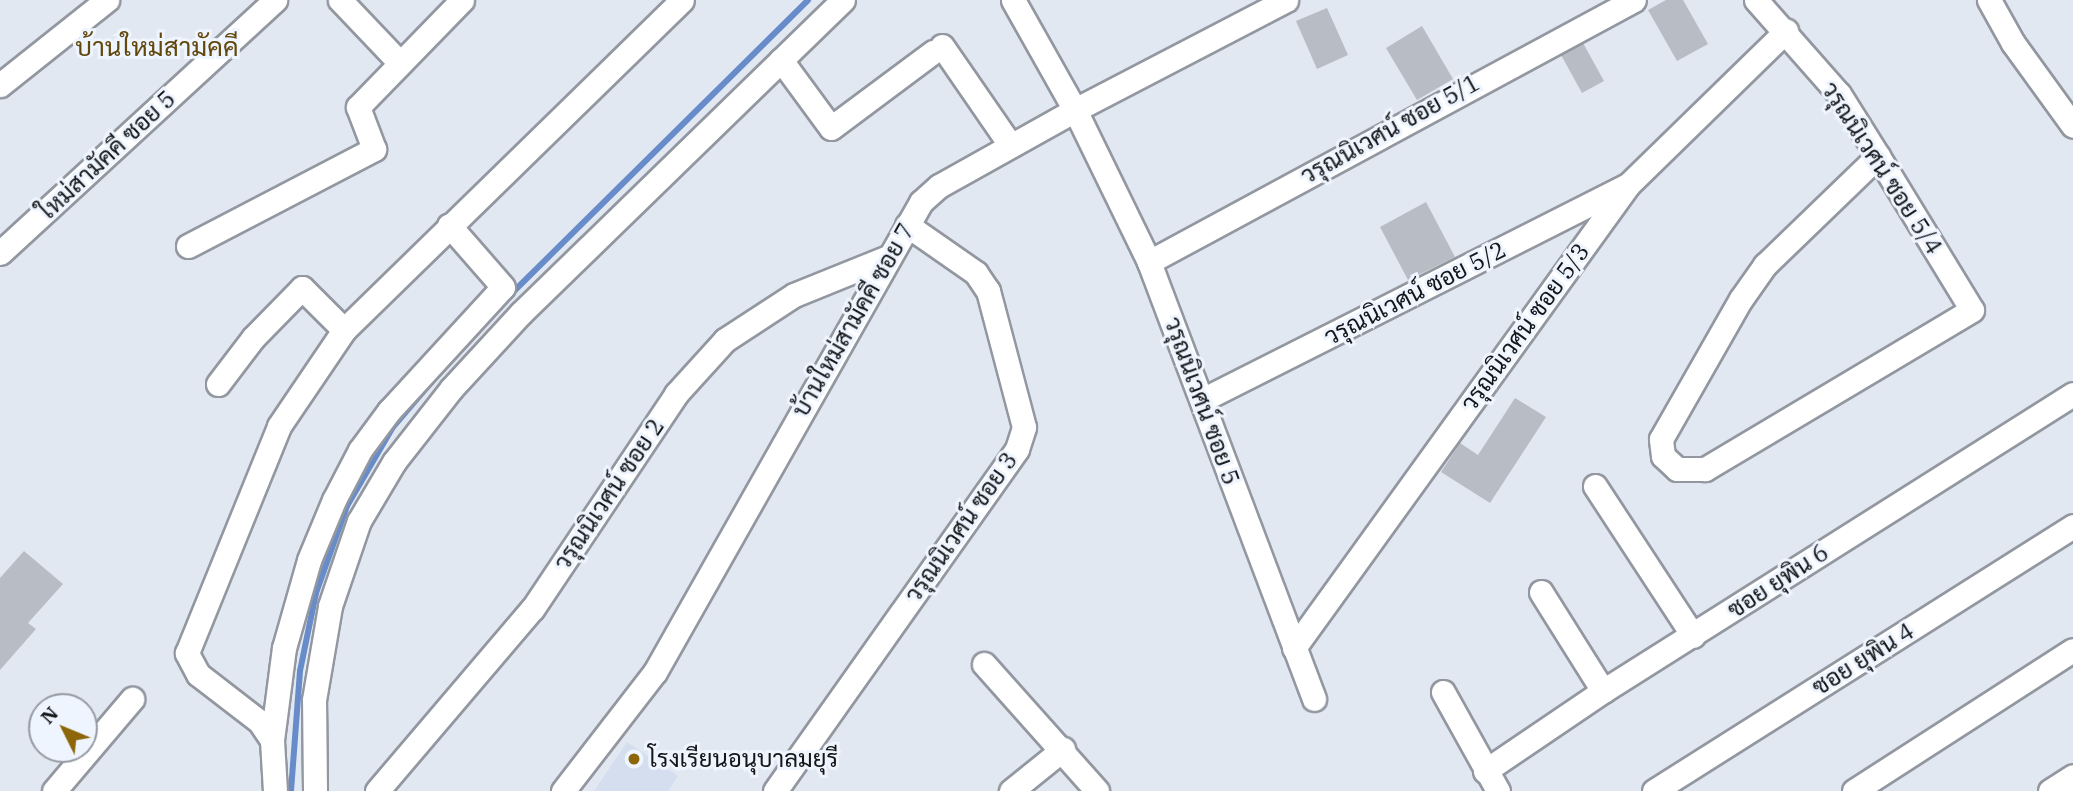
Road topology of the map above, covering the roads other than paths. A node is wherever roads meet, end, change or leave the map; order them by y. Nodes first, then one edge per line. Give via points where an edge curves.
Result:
1 (107, 0) edge
2 (275, 0) edge
3 (340, 0) edge
4 (462, 0) edge
5 (682, 0) edge
6 (843, 0) edge
7 (1013, 0) edge
8 (1286, 0) edge
9 (1634, 0) edge
10 (1756, 0) edge
11 (1989, 0) edge
12 (1786, 32) junction
13 (781, 60) junction
14 (400, 62) junction
15 (0, 85) edge
16 (1075, 110) junction
17 (2070, 116) edge
18 (1011, 146) junction
19 (1878, 156) junction
20 (1628, 185) junction
21 (449, 225) junction
22 (907, 225) junction
23 (188, 246) dead end
24 (0, 253) edge
25 (888, 257) junction
26 (1149, 262) junction
27 (344, 330) junction
28 (218, 384) dead end
29 (2073, 393) edge
30 (1202, 400) junction
31 (1595, 486) dead end
32 (2073, 526) edge
33 (1541, 592) dead end
34 (1693, 636) junction
35 (1294, 648) junction
36 (2073, 650) edge
37 (984, 664) dead end
38 (1602, 691) junction
39 (1443, 692) dead end
40 (132, 699) dead end
41 (1314, 699) dead end
42 (272, 740) junction
43 (1063, 749) junction
44 (1485, 771) junction
45 (2073, 776) edge
46 (54, 791) edge
47 (275, 791) edge
48 (315, 791) edge
49 (377, 791) edge
50 (563, 791) edge
51 (775, 791) edge
52 (1012, 791) edge
53 (1097, 791) edge
54 (1498, 791) edge
55 (1654, 791) edge
56 (1854, 791) edge
57 (2050, 791) edge

1 - 15 street
2 - 24 street, ใหม่สามัคคี ซอย 5
3 - 14 street
4 - 14 street
5 - 21 street
6 - 13 street
7 - 16 street, วรุณนิเวศน์ ซอย 5
8 - 16 street, บ้านใหม่สามัคคี ซอย 7
9 - 26 street, วรุณนิเวศน์ ซอย 5/1
10 - 12 street, วรุณนิเวศน์ ซอย 5/4
11 - 17 street
12 - 19 street, วรุณนิเวศน์ ซอย 5/4 via 1839,94
12 - 20 street, วรุณนิเวศน์ ซอย 5/3
13 - 18 street via 831,128 938,49
13 - 48 street via 521,313 451,389 380,484 344,559 325,628 314,700
14 - 23 street via 358,107 374,149
16 - 18 street, บ้านใหม่สามัคคี ซอย 7
16 - 26 street, วรุณนิเวศน์ ซอย 5
18 - 22 street, บ้านใหม่สามัคคี ซอย 7 via 939,186 921,202
19 - 19 street, วรุณนิเวศน์ ซอย 5/4 via 1972,310 1705,469 1684,472 1663,456 1661,439 1757,276
20 - 30 street, วรุณนิเวศน์ ซอย 5/2
20 - 35 street, วรุณนิเวศน์ ซอย 5/3
21 - 27 street
21 - 42 street via 503,288 404,392 347,475 309,559 292,616
22 - 25 street, บ้านใหม่สามัคคี ซอย 7
22 - 51 street, วรุณนิเวศน์ ซอย 3 via 976,273 988,291 1024,427 1017,449
25 - 49 street, วรุณนิเวศน์ ซอย 2 via 794,295 725,340 676,394 533,608
25 - 50 street, บ้านใหม่สามัคคี ซอย 7 via 655,671
26 - 30 street, วรุณนิเวศน์ ซอย 5
27 - 28 street via 302,289 253,338
27 - 42 street via 279,426 188,645 192,667 260,722
29 - 34 street, ซอย ยุพิน 6
30 - 35 street, วรุณนิเวศน์ ซอย 5
31 - 34 street
32 - 55 street, ซอย ยุพิน 4
33 - 38 street
34 - 38 street, ซอย ยุพิน 6
35 - 41 street, วรุณนิเวศน์ ซอย 5
36 - 56 street
37 - 43 street
38 - 44 street, ซอย ยุพิน 6
39 - 44 street
40 - 46 street
42 - 47 street
43 - 52 street
43 - 53 street
44 - 54 street
45 - 57 street

